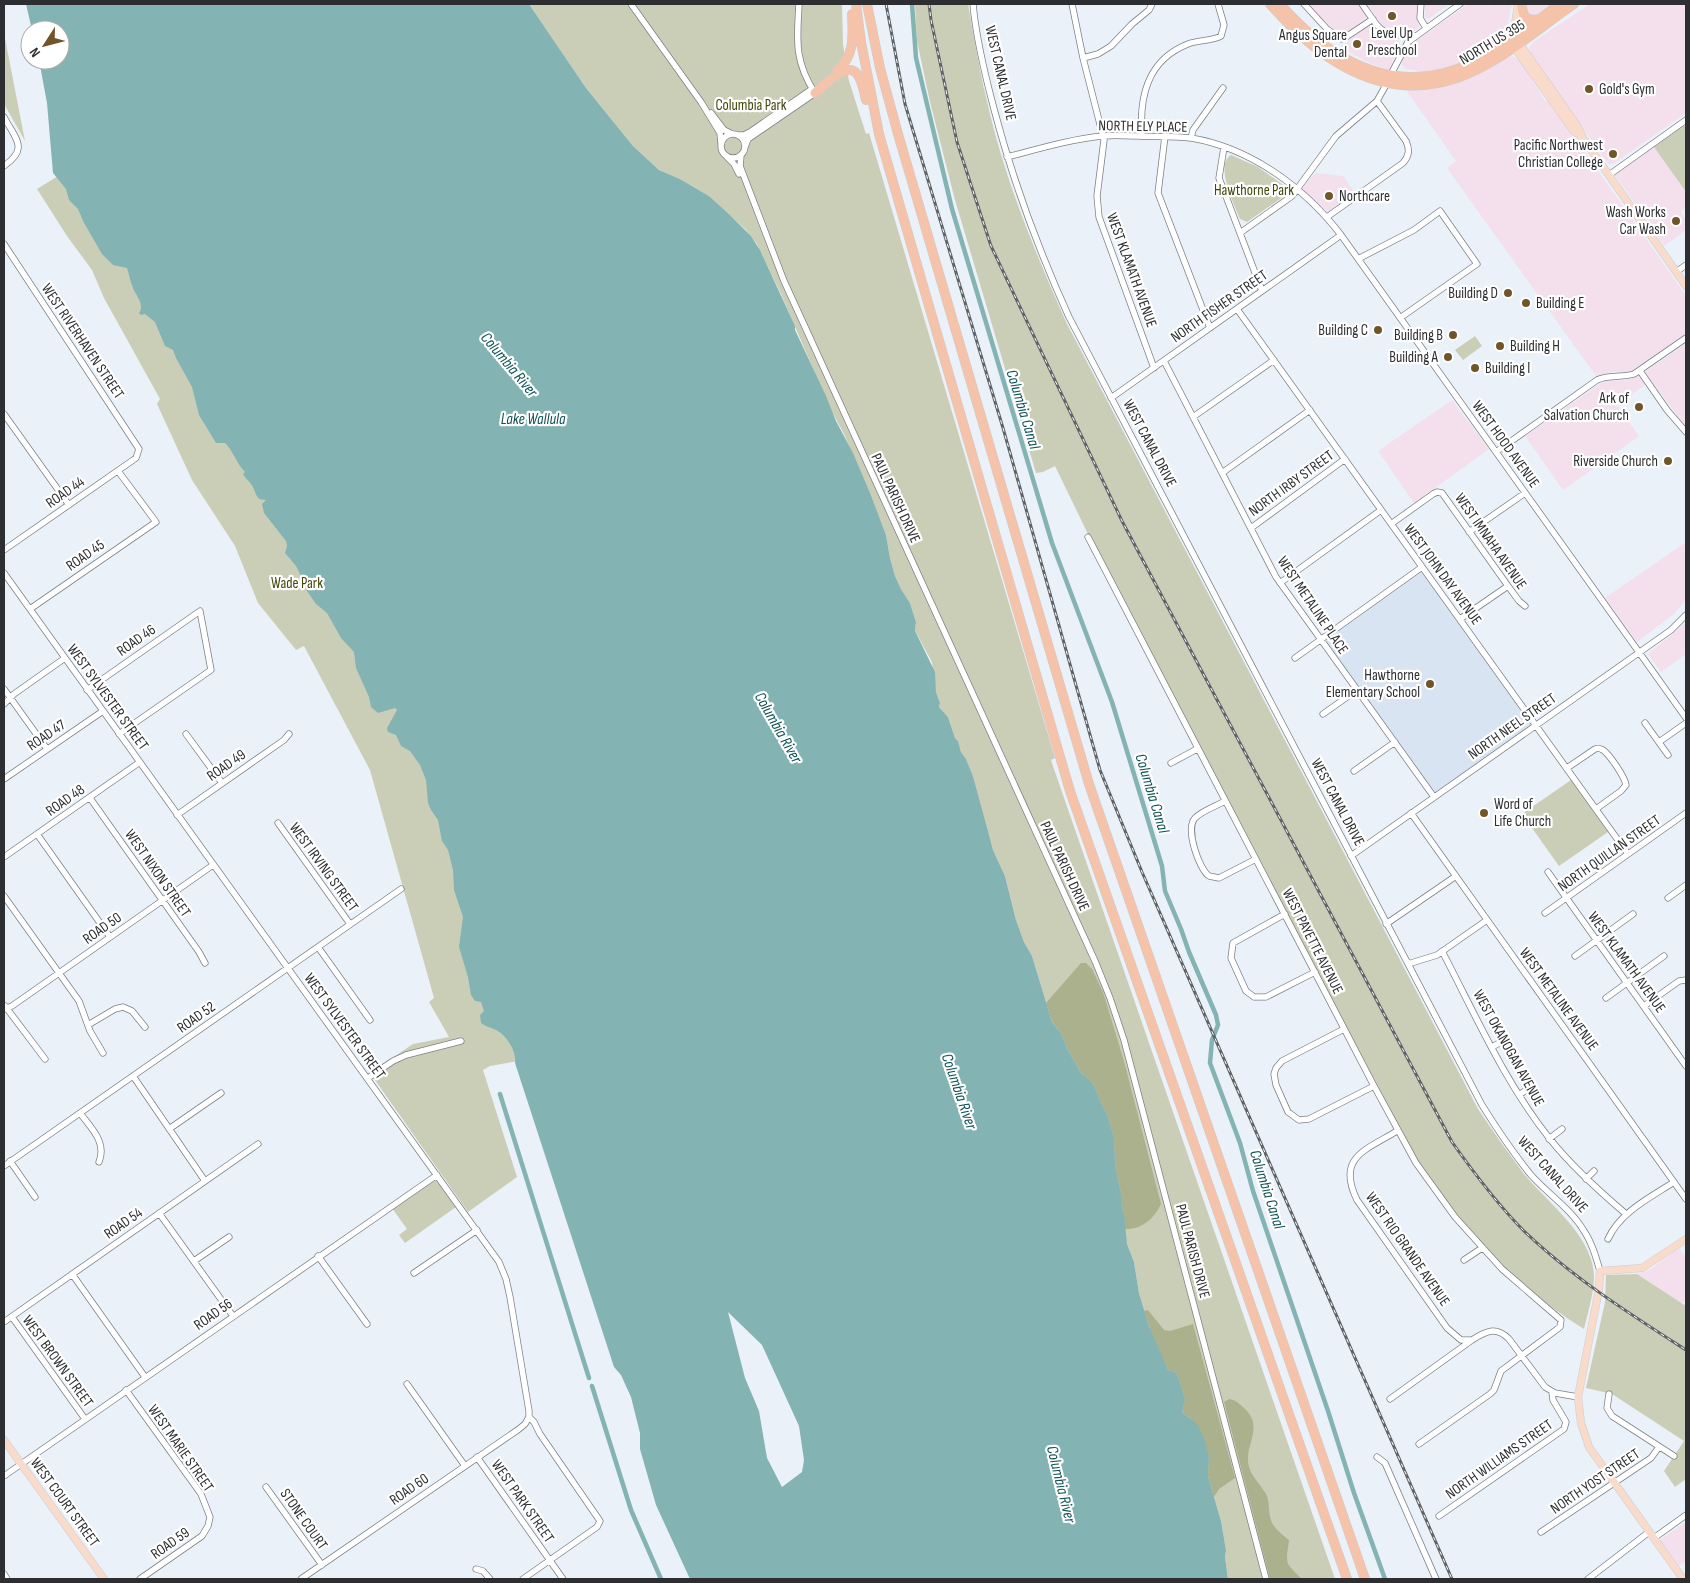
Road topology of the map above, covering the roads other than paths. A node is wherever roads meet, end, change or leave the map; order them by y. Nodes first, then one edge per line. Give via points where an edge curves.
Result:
1 (631, 4) edge
2 (798, 4) edge
3 (851, 4) edge
4 (856, 4) edge
5 (867, 4) edge
6 (973, 4) edge
7 (1072, 4) edge
8 (1152, 4) edge
9 (1218, 4) edge
10 (1270, 4) edge
11 (1280, 4) edge
12 (1304, 4) edge
13 (1362, 4) edge
14 (1421, 4) edge
15 (1460, 4) edge
16 (1560, 4) edge
17 (1574, 4) edge
18 (1521, 5) edge
19 (1540, 18) junction
20 (1373, 19) junction
21 (1426, 28) junction
22 (1415, 36) junction
23 (1516, 40) junction
24 (1083, 58) junction
25 (1388, 79) junction
26 (1223, 88) dead end
27 (813, 91) junction
28 (1548, 94) junction
29 (1377, 101) junction
30 (701, 102) junction
31 (1568, 113) junction
32 (4, 117) edge
33 (1686, 120) edge
34 (734, 135) junction
35 (1104, 136) junction
36 (1142, 136) junction
37 (1165, 136) junction
38 (1191, 138) junction
39 (1583, 138) junction
40 (721, 144) junction
41 (745, 147) junction
42 (1224, 147) junction
43 (741, 155) junction
44 (727, 156) junction
45 (1007, 157) junction
46 (4, 166) edge
47 (1609, 175) junction
48 (1297, 190) junction
49 (750, 195) junction
50 (1327, 217) junction
51 (1240, 233) junction
52 (1341, 235) junction
53 (4, 244) edge
54 (912, 250) junction
55 (1358, 259) junction
56 (1686, 265) edge
57 (1676, 272) junction
58 (1686, 286) edge
59 (1262, 292) junction
60 (1237, 308) junction
61 (1400, 318) junction
62 (1210, 328) junction
63 (1686, 338) edge
64 (1274, 360) junction
65 (1164, 361) junction
66 (1154, 368) junction
67 (1640, 371) junction
68 (1111, 398) junction
69 (1310, 410) junction
70 (4, 414) edge
71 (1193, 417) junction
72 (1686, 432) edge
73 (139, 452) joint
74 (1496, 452) junction
75 (1345, 459) junction
76 (118, 471) junction
77 (1222, 473) junction
78 (1525, 493) junction
79 (69, 505) junction
80 (1382, 510) junction
81 (1392, 524) junction
82 (1250, 528) junction
83 (1469, 532) junction
84 (1088, 537) dead end
85 (4, 550) edge
86 (1422, 567) junction
87 (4, 573) edge
88 (1280, 583) junction
89 (1508, 586) junction
90 (1525, 606) dead end
91 (30, 609) junction
92 (1686, 615) edge
93 (1460, 619) junction
94 (1321, 640) junction
95 (1639, 653) junction
96 (65, 658) junction
97 (1295, 658) dead end
98 (4, 689) edge
99 (88, 690) junction
100 (1357, 690) junction
101 (10, 698) junction
102 (4, 704) edge
103 (103, 711) junction
104 (1322, 714) dead end
105 (1686, 718) edge
106 (1686, 722) edge
107 (1645, 723) dead end
108 (1536, 725) junction
109 (119, 734) junction
110 (186, 734) dead end
111 (289, 734) dead end
112 (1395, 742) junction
113 (1659, 742) junction
114 (1197, 748) junction
115 (47, 749) junction
116 (1668, 755) dead end
117 (140, 762) junction
118 (1171, 764) dead end
119 (1567, 768) junction
120 (1354, 771) dead end
121 (4, 779) edge
122 (222, 783) junction
123 (1434, 797) junction
124 (90, 798) junction
125 (1226, 801) junction
126 (1596, 809) junction
127 (1686, 813) edge
128 (1411, 814) junction
129 (177, 815) junction
130 (278, 823) dead end
131 (37, 834) junction
132 (1628, 854) junction
133 (1351, 856) junction
134 (4, 857) edge
135 (1256, 859) junction
136 (213, 865) junction
137 (1548, 872) dead end
138 (1456, 876) junction
139 (1686, 885) edge
140 (401, 889) dead end
141 (4, 896) edge
142 (1566, 898) junction
143 (1668, 898) dead end
144 (162, 901) junction
145 (1546, 913) dead end
146 (1285, 914) junction
147 (1634, 914) dead end
148 (1487, 920) junction
149 (350, 924) junction
150 (1386, 924) junction
151 (110, 937) junction
152 (1597, 940) junction
153 (318, 947) junction
154 (1442, 951) junction
155 (1575, 956) dead end
156 (1664, 956) dead end
157 (205, 963) dead end
158 (1408, 964) junction
159 (287, 969) junction
160 (1315, 972) junction
161 (58, 974) junction
162 (1685, 980) edge
163 (1627, 982) junction
164 (1474, 996) dead end
165 (1606, 998) dead end
166 (1468, 1000) junction
167 (1644, 1006) junction
168 (5, 1007) edge
169 (370, 1020) dead end
170 (88, 1025) junction
171 (145, 1027) dead end
172 (1344, 1030) junction
173 (461, 1041) dead end
174 (1501, 1042) dead end
175 (1492, 1047) junction
176 (103, 1053) dead end
177 (45, 1059) dead end
178 (1686, 1066) edge
179 (133, 1076) junction
180 (368, 1078) junction
181 (1374, 1086) junction
182 (1532, 1086) dead end
183 (221, 1093) dead end
184 (1519, 1095) junction
185 (80, 1113) junction
186 (169, 1129) junction
187 (1562, 1129) dead end
188 (1397, 1131) junction
189 (1549, 1138) junction
190 (258, 1144) dead end
191 (10, 1161) junction
192 (99, 1162) dead end
193 (4, 1166) edge
194 (1594, 1171) dead end
195 (437, 1175) junction
196 (1586, 1179) junction
197 (205, 1181) junction
198 (1674, 1182) junction
199 (35, 1197) dead end
200 (1686, 1199) edge
201 (159, 1213) junction
202 (1626, 1214) junction
203 (477, 1230) junction
204 (229, 1237) dead end
205 (1608, 1238) dead end
206 (1686, 1239) edge
207 (1482, 1248) junction
208 (318, 1256) junction
209 (1464, 1260) dead end
210 (194, 1261) junction
211 (1600, 1270) junction
212 (414, 1273) dead end
213 (72, 1274) junction
214 (233, 1316) junction
215 (12, 1317) junction
216 (4, 1322) edge
217 (367, 1324) dead end
218 (1472, 1340) junction
219 (1522, 1355) junction
220 (145, 1376) junction
221 (407, 1384) dead end
222 (126, 1390) junction
223 (1552, 1392) junction
224 (1578, 1397) junction
225 (1606, 1397) dead end
226 (1390, 1399) dead end
227 (529, 1417) junction
228 (85, 1420) junction
229 (4, 1440) edge
230 (1419, 1444) dead end
231 (1659, 1447) junction
232 (1674, 1456) dead end
233 (477, 1457) junction
234 (1377, 1457) dead end
235 (21, 1464) junction
236 (465, 1466) junction
237 (4, 1476) edge
238 (1613, 1482) junction
239 (266, 1487) dead end
240 (1686, 1515) edge
241 (1439, 1516) dead end
242 (210, 1522) joint
243 (1541, 1532) dead end
244 (1651, 1535) junction
245 (549, 1560) junction
246 (322, 1565) junction
247 (476, 1569) dead end
248 (4, 1574) edge
249 (7, 1579) edge
250 (104, 1579) edge
251 (140, 1579) edge
252 (301, 1579) edge
253 (490, 1579) edge
254 (523, 1579) edge
255 (563, 1579) edge
256 (1266, 1579) edge
257 (1347, 1579) edge
258 (1365, 1579) edge
259 (1436, 1579) edge
260 (1588, 1579) edge
261 (1683, 1579) edge

1 - 30 street
2 - 27 street via 799,58
3 - 27 highway via 853,42 848,58
4 - 54 highway via 879,134
5 - 258 highway via 893,115 1088,784
6 - 45 street, WEST CANAL DRIVE via 987,82
7 - 24 street, WEST KLAMATH AVENUE
8 - 24 street via 1150,10 1111,46
9 - 36 street via 1223,20 1222,35 1182,46 1157,68 1148,83 1142,100
10 - 25 highway via 1298,33 1332,60 1361,75
11 - 25 highway via 1332,51
12 - 20 street via 1327,29 1342,39
13 - 20 street
14 - 21 street via 1420,18
15 - 21 street
16 - 19 highway, NORTH US 395
17 - 23 highway, NORTH US 395
18 - 19 highway via 1526,19
18 - 23 main road
19 - 23 highway, NORTH US 395
20 - 22 street via 1386,33
21 - 22 street
22 - 25 street via 1404,48
23 - 25 highway, NORTH US 395 via 1455,70
23 - 28 main road
23 - 31 main road
24 - 35 street, WEST KLAMATH AVENUE
25 - 29 street
26 - 38 street via 1193,130
27 - 34 street via 750,132
27 - 41 street via 748,139
27 - 54 highway via 845,70 854,70 859,76 893,199
28 - 31 main road
28 - 39 main road via 1573,130
29 - 48 street via 1336,136
29 - 50 street via 1406,141 1409,152 1403,163
30 - 34 street via 724,130
30 - 40 street via 720,134
31 - 39 main road
32 - 46 street via 19,150
33 - 47 street
34 - 40 street via 725,137
34 - 41 street via 743,140
35 - 36 street, NORTH ELY PLACE
35 - 45 street, NORTH ELY PLACE
35 - 66 street, WEST KLAMATH AVENUE via 1097,196 1099,217
36 - 37 street, NORTH ELY PLACE
37 - 38 street, NORTH ELY PLACE
37 - 62 street via 1158,194
38 - 42 street, NORTH ELY PLACE
39 - 47 main road
40 - 44 street
41 - 43 street
42 - 48 street, NORTH ELY PLACE via 1268,168
42 - 51 street via 1219,178
43 - 44 street
43 - 49 street, PAUL PARISH DRIVE via 739,165
44 - 49 street, PAUL PARISH DRIVE
45 - 68 street, WEST CANAL DRIVE via 1040,252
47 - 57 main road
48 - 50 street, WEST HOOD AVENUE
48 - 51 street
49 - 256 street, PAUL PARISH DRIVE via 790,296 1108,991 1124,1040
50 - 52 street, WEST HOOD AVENUE
51 - 59 street
52 - 55 street, WEST HOOD AVENUE
52 - 59 street, NORTH FISHER STREET
53 - 73 street, WEST RIVERHAVEN STREET
54 - 257 highway via 1070,791
55 - 61 street, WEST HOOD AVENUE
55 - 61 street via 1405,235 1440,211 1477,264
56 - 57 street
57 - 58 main road
59 - 60 street, NORTH FISHER STREET
60 - 62 street, NORTH FISHER STREET
60 - 64 street, WEST JOHN DAY AVENUE
61 - 74 street, WEST HOOD AVENUE
62 - 65 street, NORTH FISHER STREET
63 - 67 street
64 - 69 street, WEST JOHN DAY AVENUE
64 - 71 street
65 - 66 street, NORTH FISHER STREET
65 - 71 street, WEST METALINE PLACE
66 - 68 street, NORTH FISHER STREET
67 - 72 street
67 - 74 street via 1597,380
68 - 133 street, WEST CANAL DRIVE
69 - 75 street, WEST JOHN DAY AVENUE
69 - 77 street
70 - 79 street
71 - 77 street, WEST METALINE PLACE
73 - 76 street, ROAD 44
74 - 78 street, WEST HOOD AVENUE
75 - 80 street, WEST JOHN DAY AVENUE
75 - 82 street, NORTH IRBY STREET
76 - 79 street, ROAD 44
76 - 91 street, ROAD 45 via 156,522
77 - 82 street, WEST METALINE PLACE
78 - 83 street
78 - 95 street, WEST HOOD AVENUE
79 - 85 street, ROAD 44
80 - 81 street, WEST JOHN DAY AVENUE
80 - 88 street
81 - 83 street, WEST IMNAHA AVENUE via 1437,492 1442,494
81 - 86 street, WEST JOHN DAY AVENUE
82 - 88 street, WEST METALINE PLACE
83 - 89 street, WEST IMNAHA AVENUE
84 - 114 street, WEST PAYETTE AVENUE
86 - 93 street, WEST JOHN DAY AVENUE
86 - 94 street
87 - 91 street, WEST SYLVESTER STREET
88 - 94 street, WEST METALINE PLACE
89 - 90 street, WEST IMNAHA AVENUE
89 - 93 street
91 - 96 street, WEST SYLVESTER STREET
92 - 95 street, NORTH NEEL STREET via 1674,628
93 - 108 street, WEST JOHN DAY AVENUE
94 - 97 street
94 - 100 street, WEST METALINE PLACE
95 - 105 street, WEST HOOD AVENUE
95 - 108 street, NORTH NEEL STREET
96 - 99 street, WEST SYLVESTER STREET
96 - 101 street
98 - 101 street
99 - 103 street, WEST SYLVESTER STREET
99 - 109 street, ROAD 46 via 200,611 211,670
100 - 104 street
100 - 112 street, WEST METALINE PLACE
101 - 102 street
101 - 115 street
103 - 109 street, WEST SYLVESTER STREET
103 - 115 street, ROAD 47
106 - 113 street
107 - 113 street
108 - 119 street, WEST JOHN DAY AVENUE
108 - 123 street, NORTH NEEL STREET
109 - 117 street, WEST SYLVESTER STREET
110 - 122 street
111 - 122 street, ROAD 49
112 - 120 street
112 - 123 street, WEST METALINE PLACE
113 - 116 street
114 - 118 street
114 - 125 street, WEST PAYETTE AVENUE
115 - 121 street, ROAD 47
117 - 124 street, ROAD 48
117 - 129 street, WEST SYLVESTER STREET
119 - 126 street, WEST JOHN DAY AVENUE
119 - 126 street via 1595,749 1606,752 1626,785
122 - 129 street, ROAD 49
123 - 128 street, NORTH NEEL STREET
124 - 131 street, ROAD 48
124 - 144 street, WEST NIXON STREET
125 - 135 street, WEST PAYETTE AVENUE
125 - 135 street via 1198,816 1192,823 1190,832 1201,866 1209,876 1220,878
126 - 132 street, WEST JOHN DAY AVENUE
127 - 132 street, NORTH QUILLAN STREET
128 - 133 street, NORTH NEEL STREET
128 - 138 street, WEST METALINE AVENUE
129 - 136 street, WEST SYLVESTER STREET
130 - 149 street, WEST IRVING STREET
131 - 134 street, ROAD 48
131 - 151 street
132 - 142 street, NORTH QUILLAN STREET
133 - 150 street, WEST CANAL DRIVE
135 - 146 street, WEST PAYETTE AVENUE
136 - 144 street, ROAD 50
136 - 159 street, WEST SYLVESTER STREET
137 - 142 street, WEST KLAMATH AVENUE
138 - 148 street, WEST METALINE AVENUE
138 - 150 street
139 - 143 street
140 - 149 street, ROAD 52
141 - 161 street
142 - 145 street, NORTH QUILLAN STREET
142 - 152 street, WEST KLAMATH AVENUE
144 - 151 street, ROAD 50
144 - 157 street, WEST NIXON STREET
146 - 160 street, WEST PAYETTE AVENUE
146 - 160 street via 1233,942 1231,958 1246,991 1254,997 1266,997
147 - 152 street
148 - 154 street
148 - 198 street, WEST METALINE AVENUE
149 - 153 street, ROAD 52
150 - 158 street, WEST CANAL DRIVE
151 - 161 street, ROAD 50
152 - 155 street
152 - 163 street, WEST KLAMATH AVENUE
153 - 159 street, ROAD 52
153 - 169 street
154 - 158 street
154 - 166 street, WEST OKANOGAN AVENUE
156 - 163 street
158 - 211 street, WEST CANAL DRIVE via 1498,1131 1531,1175 1578,1222 1594,1249
159 - 179 street, ROAD 52
159 - 180 street, WEST SYLVESTER STREET
160 - 172 street, WEST PAYETTE AVENUE
161 - 168 street, ROAD 50 via 12,1006
161 - 170 street via 79,1001
162 - 167 street
163 - 165 street
163 - 167 street, WEST KLAMATH AVENUE
164 - 166 street
166 - 175 street, WEST OKANOGAN AVENUE
167 - 178 street, WEST KLAMATH AVENUE
168 - 177 street
170 - 171 street via 123,1007
170 - 176 street
172 - 181 street, WEST PAYETTE AVENUE
172 - 181 street via 1282,1061 1276,1068 1274,1080 1288,1112 1299,1120 1308,1118
173 - 180 street via 406,1055
174 - 175 street
175 - 184 street, WEST OKANOGAN AVENUE
179 - 185 street, ROAD 52
179 - 186 street
180 - 195 street, WEST SYLVESTER STREET
181 - 188 street, WEST PAYETTE AVENUE
182 - 184 street
183 - 186 street
184 - 189 street, WEST OKANOGAN AVENUE
185 - 191 street, ROAD 52
185 - 192 street via 100,1143 102,1155
186 - 197 street
187 - 189 street
188 - 207 street, WEST PAYETTE AVENUE via 1435,1191
188 - 218 street, WEST RIO GRANDE AVENUE via 1357,1156 1350,1173 1353,1191 1447,1328 1462,1340
189 - 196 street, WEST OKANOGAN AVENUE
190 - 197 street, ROAD 54
191 - 193 street, ROAD 52
191 - 199 street
194 - 196 street
195 - 203 street, WEST SYLVESTER STREET
195 - 208 street, ROAD 56
196 - 202 street, WEST OKANOGAN AVENUE
197 - 201 street, ROAD 54
198 - 200 street, WEST METALINE AVENUE
198 - 202 street
201 - 210 street
201 - 213 street, ROAD 54
202 - 205 street
203 - 212 street
203 - 227 street, WEST SYLVESTER STREET via 498,1262 508,1288
204 - 210 street
206 - 211 main road via 1642,1268
207 - 209 street
207 - 219 street, WEST PAYETTE AVENUE via 1562,1323
208 - 214 street, ROAD 56
208 - 217 street
210 - 214 street
211 - 224 main road, WEST CANAL DRIVE via 1600,1289
213 - 215 street, ROAD 54
213 - 220 street
214 - 220 street, ROAD 56
215 - 216 street, ROAD 54
215 - 228 street, WEST BROWN STREET
218 - 219 street via 1489,1331 1498,1331 1510,1339
218 - 226 street
219 - 223 street via 1542,1384
219 - 230 street via 1501,1371 1490,1394
220 - 222 street, ROAD 56
221 - 236 street
222 - 228 street, ROAD 56
222 - 242 street, WEST MARIE STREET via 201,1494
223 - 224 street
223 - 241 street, NORTH WILLIAMS STREET via 1566,1422 1564,1429
224 - 238 main road, WEST CANAL DRIVE via 1586,1439
225 - 231 street via 1610,1414
227 - 233 street, ROAD 60 via 522,1427
227 - 245 street via 600,1521 597,1527
228 - 235 street, ROAD 56
229 - 235 main road, WEST COURT STREET
231 - 232 street
231 - 238 street, NORTH YOST STREET via 1651,1458
233 - 236 street, ROAD 60
233 - 245 street, WEST PARK STREET
234 - 259 street via 1385,1463
235 - 237 street, ROAD 56
235 - 250 main road, WEST COURT STREET
236 - 246 street, ROAD 60
238 - 243 street, NORTH YOST STREET
238 - 244 main road, WEST CANAL DRIVE
239 - 246 street, STONE COURT
240 - 244 street
242 - 251 street, ROAD 59 via 200,1538
244 - 260 street
244 - 261 main road, WEST CANAL DRIVE
245 - 254 street
245 - 255 street, WEST PARK STREET
246 - 252 street, ROAD 60
247 - 253 street
248 - 249 street

